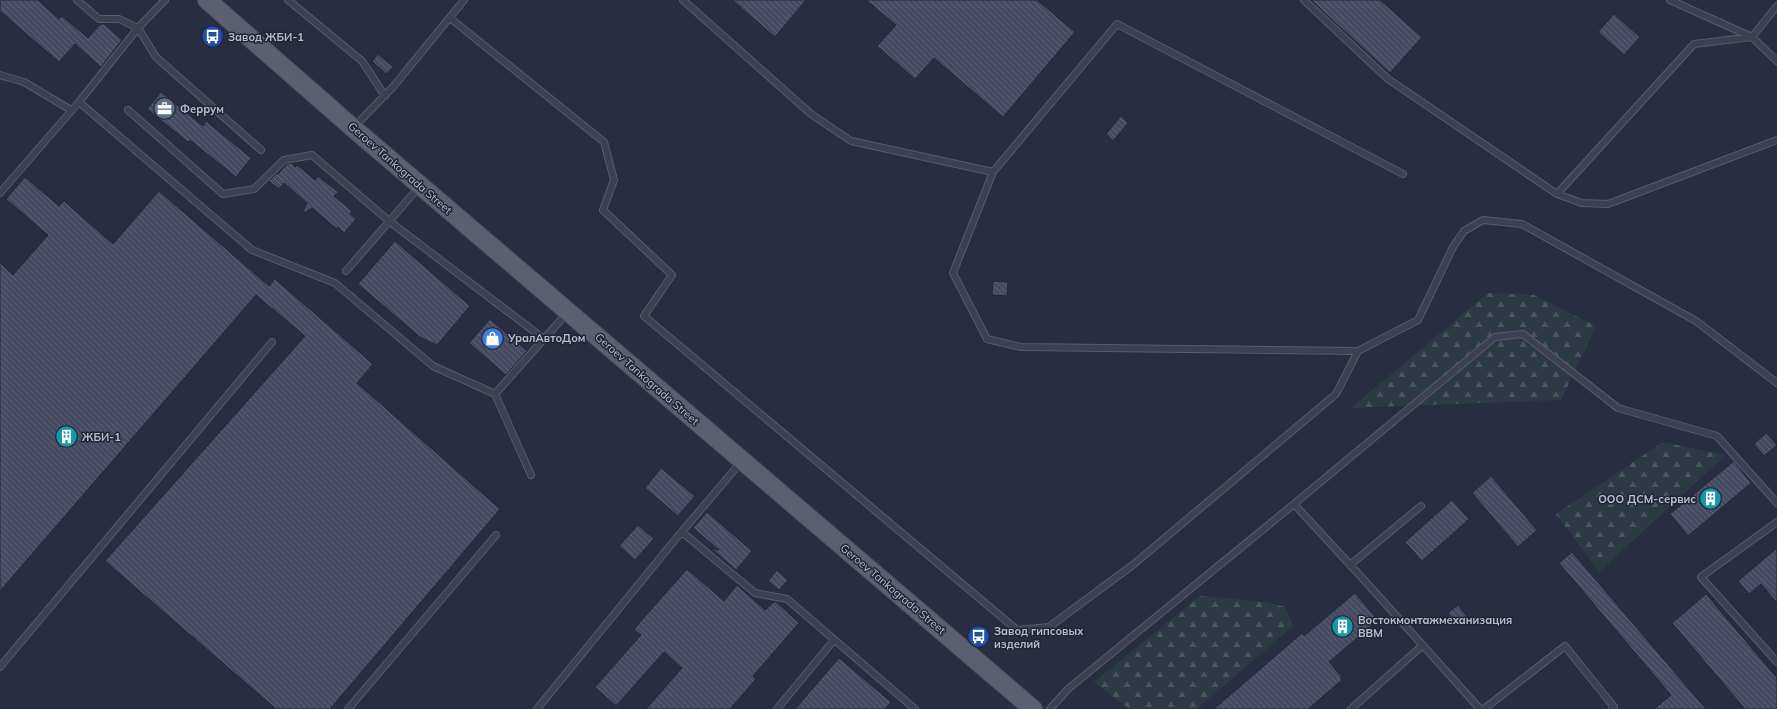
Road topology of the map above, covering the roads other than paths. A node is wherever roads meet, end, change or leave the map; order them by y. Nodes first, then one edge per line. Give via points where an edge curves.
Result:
1 (77, 0) edge
2 (165, 0) edge
3 (207, 0) edge
4 (288, 0) edge
5 (464, 0) edge
6 (683, 0) edge
7 (1304, 0) edge
8 (1670, 0) edge
9 (1777, 6) edge
10 (450, 18) junction
11 (138, 28) junction
12 (1752, 37) junction
13 (1777, 61) edge
14 (0, 75) edge
15 (385, 96) junction
16 (79, 102) junction
17 (71, 110) junction
18 (128, 110) dead end
19 (353, 128) junction
20 (1777, 140) edge
21 (261, 150) dead end
22 (994, 172) junction
23 (1403, 174) dead end
24 (420, 185) junction
25 (0, 193) edge
26 (1557, 194) junction
27 (389, 222) junction
28 (346, 272) dead end
29 (568, 312) junction
30 (544, 339) junction
31 (272, 342) dead end
32 (1358, 351) junction
33 (1777, 383) edge
34 (495, 394) junction
35 (742, 460) junction
36 (531, 475) dead end
37 (1777, 503) edge
38 (1294, 504) junction
39 (1420, 506) dead end
40 (1777, 522) edge
41 (682, 532) junction
42 (496, 535) dead end
43 (1350, 565) junction
44 (834, 640) junction
45 (1423, 645) junction
46 (1777, 662) edge
47 (0, 667) edge
48 (348, 709) edge
49 (538, 709) edge
50 (777, 709) edge
51 (916, 709) edge
52 (1033, 709) edge
53 (1050, 709) edge
54 (1351, 709) edge
55 (1480, 709) edge
56 (1484, 709) edge
57 (1612, 709) edge

1 - 11 lane via 99,19 119,19
2 - 11 lane
3 - 19 main road, Geroev Tankograda Street
4 - 15 lane via 362,62
5 - 10 lane
6 - 22 lane via 811,114 851,141
7 - 26 lane via 1388,78
8 - 12 lane
9 - 12 lane
10 - 15 lane
10 - 32 lane via 604,142 614,180 603,210 672,276 644,316 1017,630 1049,627 1134,564 1336,394
11 - 16 lane
11 - 21 lane via 156,57
12 - 13 lane
12 - 26 lane via 1694,44
14 - 17 lane via 24,82
15 - 19 lane
16 - 17 lane
16 - 34 lane via 252,250 335,283 433,366
17 - 25 lane
18 - 27 lane via 223,194 254,189 284,160 312,155
19 - 24 main road, Geroev Tankograda Street
20 - 26 lane via 1608,204 1582,203
22 - 23 lane via 1117,24
22 - 32 lane via 953,273 987,339 1021,347
24 - 27 lane
24 - 29 main road, Geroev Tankograda Street
27 - 28 lane
27 - 30 lane
29 - 30 lane
29 - 35 main road, Geroev Tankograda Street
30 - 34 lane
31 - 47 lane
32 - 33 lane via 1418,320 1453,247 1464,231 1483,220 1522,224 1696,321
34 - 36 lane
35 - 41 lane
35 - 52 main road, Geroev Tankograda Street
37 - 38 lane via 1718,436 1618,408 1523,334 1495,337
38 - 43 lane
38 - 53 lane via 1068,689
39 - 43 lane
40 - 46 lane via 1702,577
41 - 44 lane via 755,593 787,599
41 - 49 lane
42 - 48 lane
43 - 45 lane
44 - 50 lane
44 - 51 lane
45 - 54 lane
45 - 55 lane
56 - 57 lane via 1564,646 1614,707

